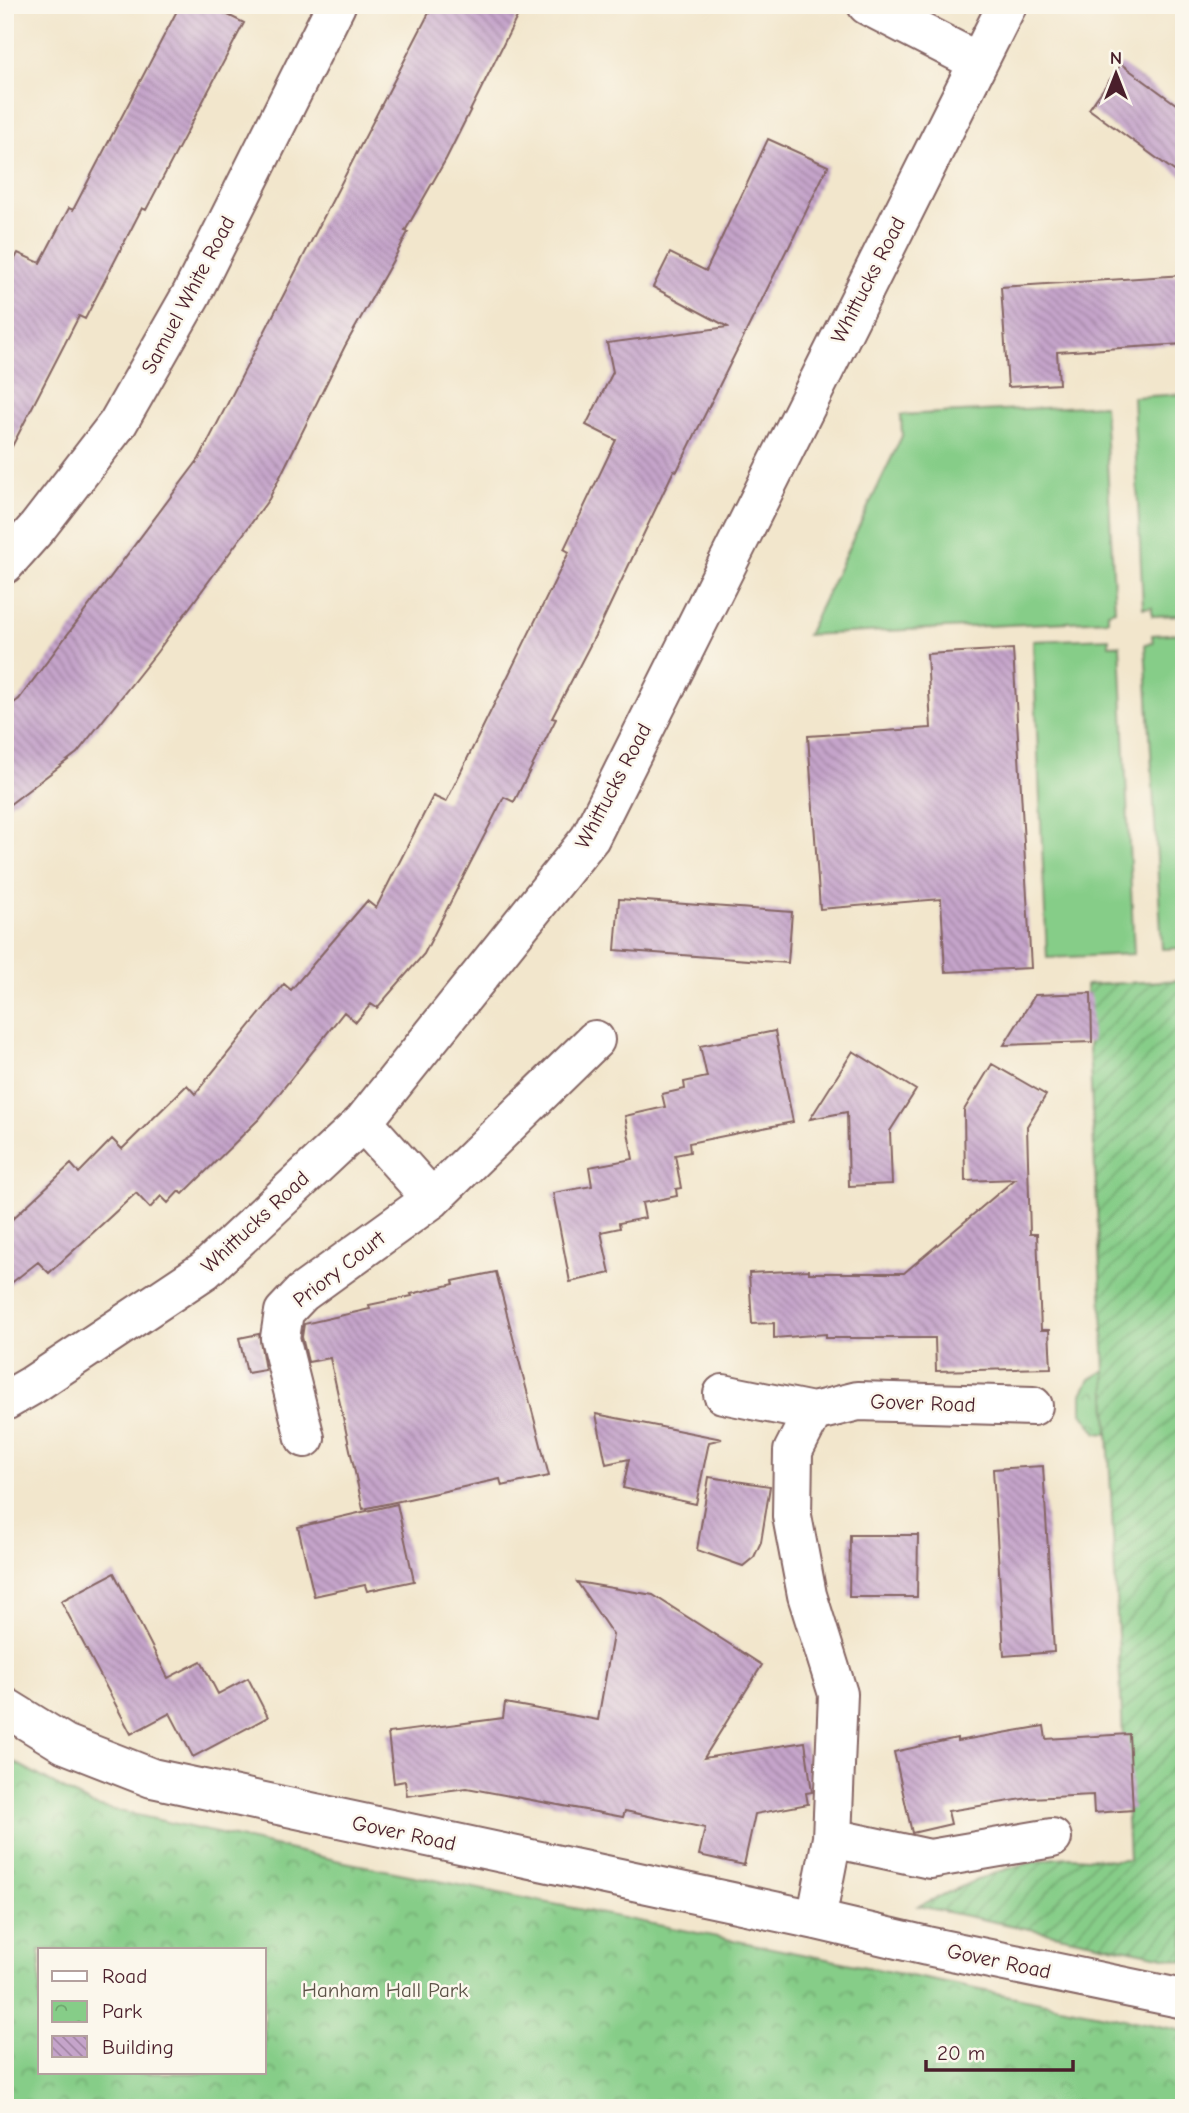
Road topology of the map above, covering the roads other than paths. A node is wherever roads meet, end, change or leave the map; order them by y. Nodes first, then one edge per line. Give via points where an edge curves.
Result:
1 (336, 5) edge
2 (867, 5) edge
3 (1007, 5) edge
4 (978, 62) junction
5 (5, 564) edge
6 (595, 1040) dead end
7 (363, 1122) junction
8 (432, 1199) junction
9 (723, 1394) dead end
10 (5, 1401) edge
11 (1033, 1406) dead end
12 (813, 1412) junction
13 (305, 1438) dead end
14 (5, 1707) edge
15 (832, 1838) junction
16 (1052, 1838) dead end
17 (816, 1920) junction
18 (1184, 1999) edge

1 - 5 street, Samuel White Road via 191,295 118,424
2 - 4 street
3 - 4 street, Whittucks Road
4 - 7 street, Whittucks Road via 590,838
6 - 8 street, Priory Court
7 - 8 street
7 - 10 street, Whittucks Road via 205,1270
8 - 13 street, Priory Court via 302,1293 284,1312 280,1338
9 - 12 street, Gover Road
11 - 12 street, Gover Road via 858,1401
12 - 15 street via 793,1451 793,1516 807,1595 838,1694
14 - 17 street, Gover Road via 65,1744 152,1779
15 - 16 street via 930,1859
15 - 17 street
17 - 18 street, Gover Road

